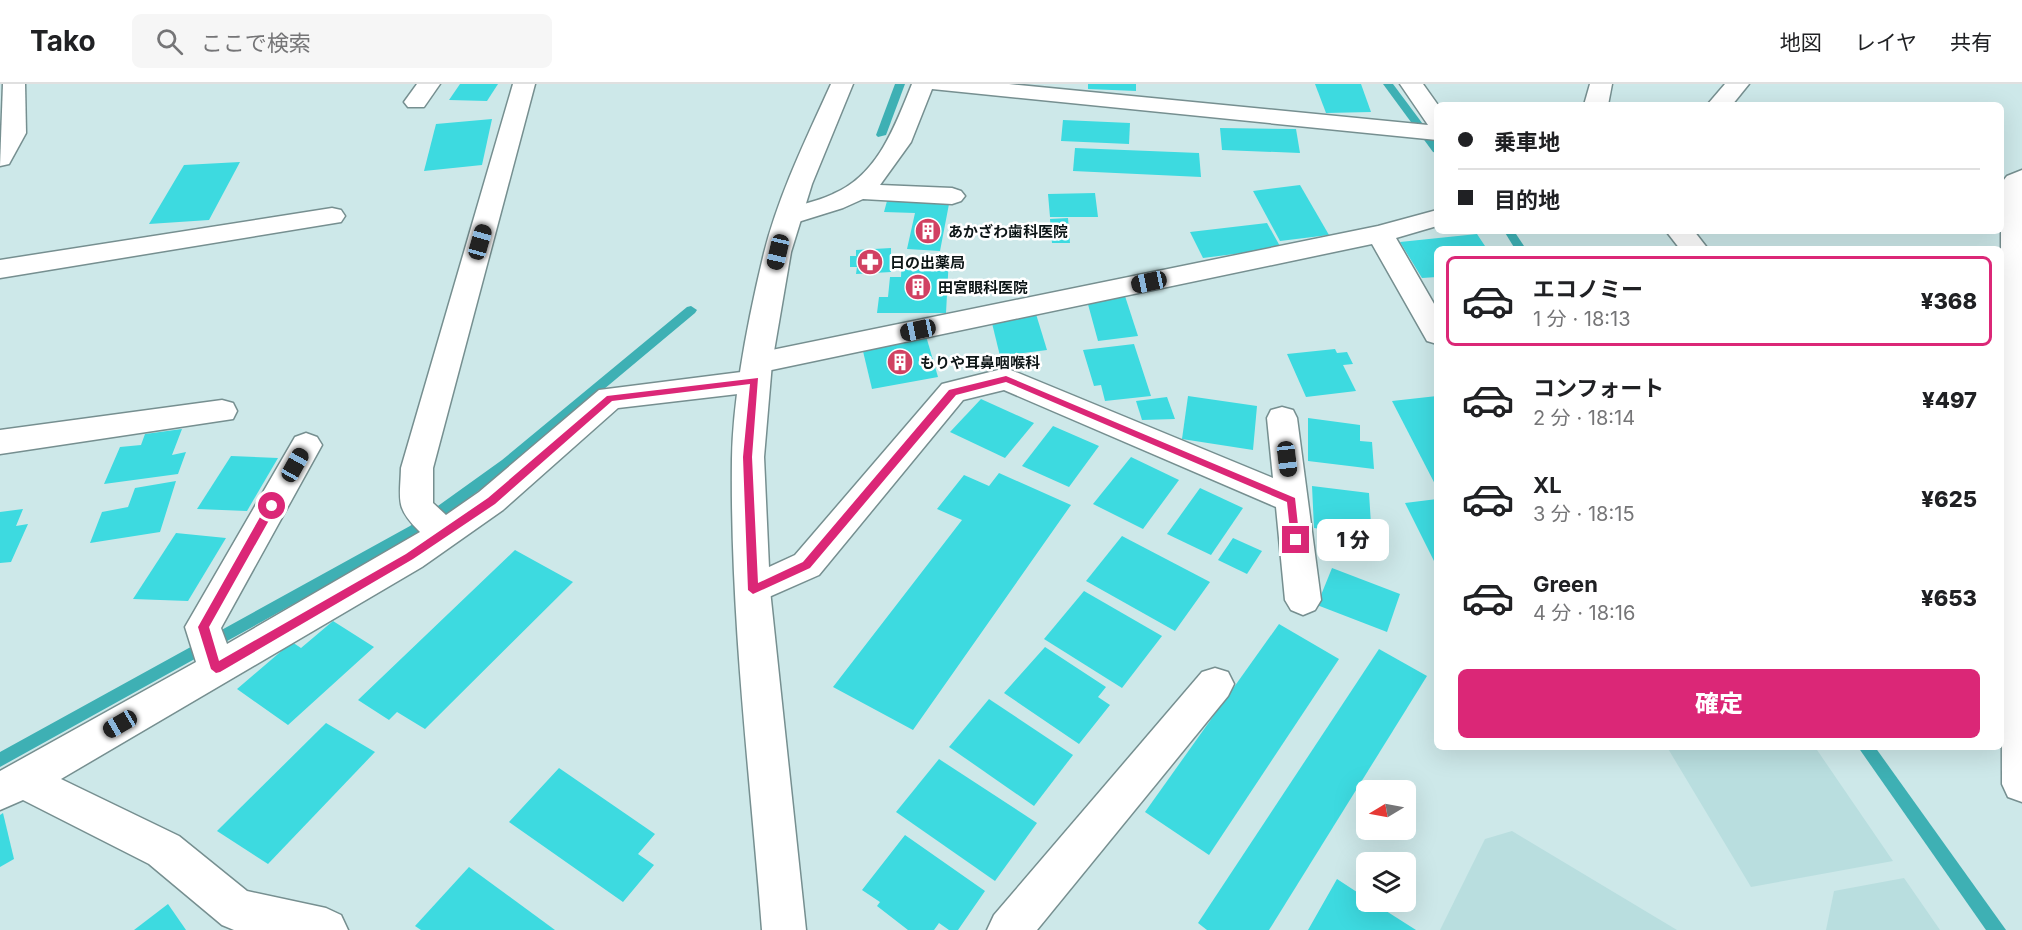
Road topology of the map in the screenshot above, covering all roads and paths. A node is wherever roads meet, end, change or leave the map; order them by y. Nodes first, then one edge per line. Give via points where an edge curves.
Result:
1 (524, 84) edge
2 (842, 84) edge
3 (923, 84) edge
4 (939, 84) edge
5 (1411, 84) edge
6 (1601, 84) edge
7 (1738, 84) edge
8 (9, 85) edge
9 (1072, 90) edge
10 (1597, 102) edge
11 (1722, 102) edge
12 (7, 121) edge
13 (1434, 125) edge
14 (1434, 129) edge
15 (0, 159) edge
16 (2022, 178) edge
17 (858, 191) junction
18 (952, 196) dead end
19 (332, 216) dead end
20 (789, 216) junction
21 (1434, 219) edge
22 (1380, 234) junction
23 (1682, 234) edge
24 (1692, 246) edge
25 (2018, 254) edge
26 (0, 269) edge
27 (1434, 329) edge
28 (756, 372) junction
29 (222, 411) dead end
30 (1282, 418) dead end
31 (0, 442) edge
32 (306, 445) dead end
33 (1292, 500) junction
34 (433, 524) junction
35 (753, 590) junction
36 (1303, 600) dead end
37 (211, 653) junction
38 (1215, 684) dead end
39 (2010, 686) edge
40 (2022, 784) edge
41 (12, 786) edge
42 (326, 930) edge
43 (784, 930) edge
44 (1009, 930) edge

1 - 34 street via 417,468 416,507
2 - 20 street via 817,137
3 - 17 street via 900,143
4 - 9 street
5 - 13 street
6 - 10 street
7 - 11 street
8 - 12 street
9 - 14 street via 1403,129
12 - 15 street via 14,133
16 - 25 street via 2016,181
17 - 18 street
17 - 20 street via 837,202
19 - 26 street
20 - 28 street via 769,290
21 - 22 street
22 - 27 street
22 - 28 street
23 - 24 street
25 - 39 street
28 - 34 street via 610,398 491,501
28 - 35 street via 748,457
29 - 31 street
30 - 33 street
32 - 37 street via 203,627
33 - 35 street via 1006,379 953,392 807,565
33 - 36 street
34 - 37 street via 410,556
35 - 43 street
37 - 41 street
38 - 44 street
39 - 40 street
41 - 42 street via 164,850 237,910

